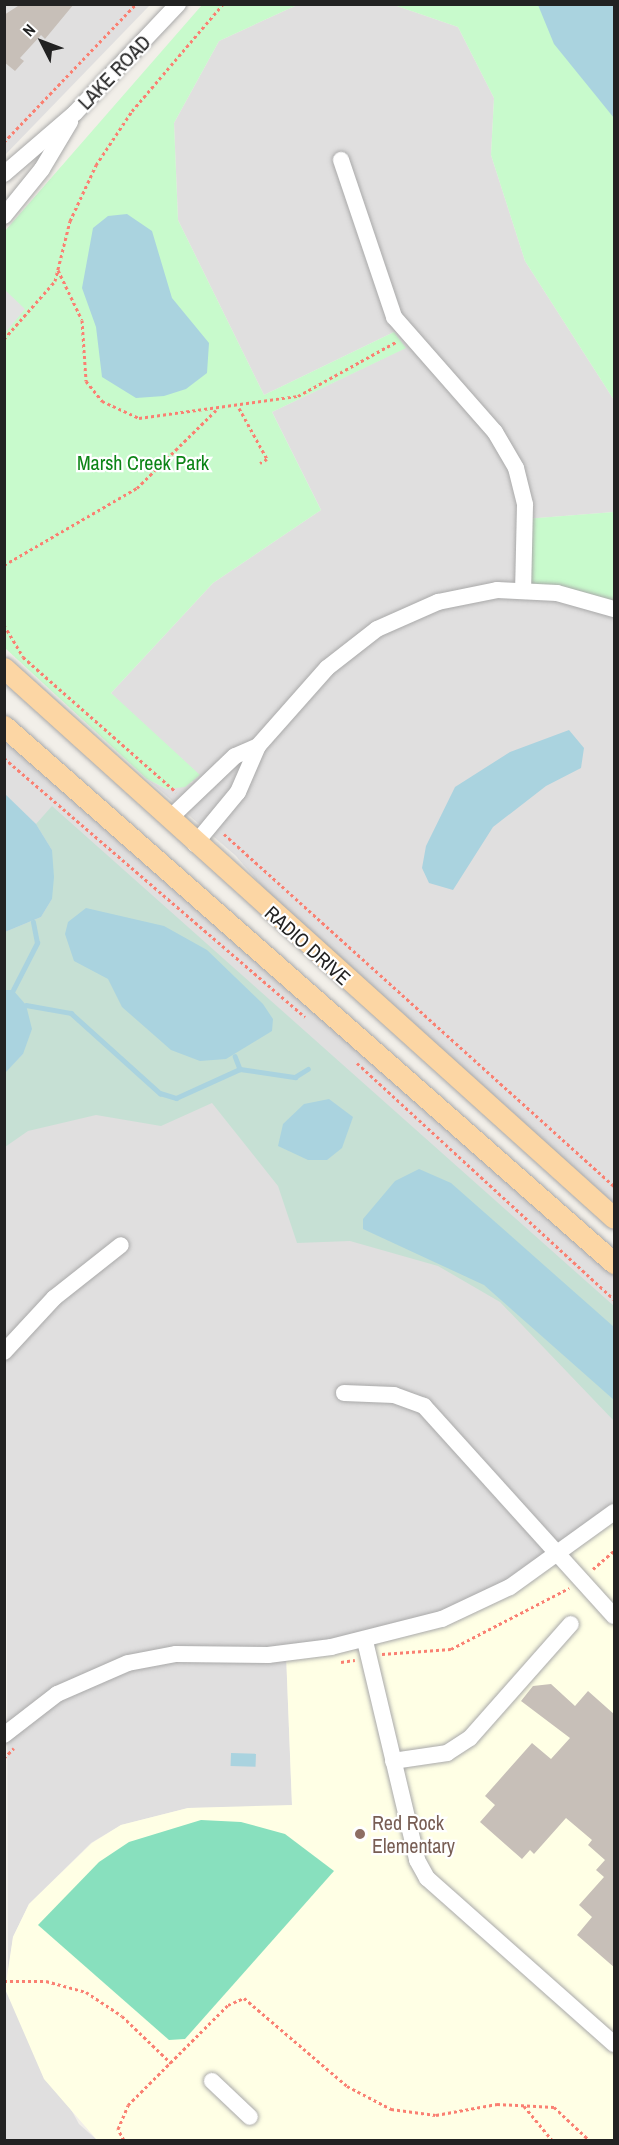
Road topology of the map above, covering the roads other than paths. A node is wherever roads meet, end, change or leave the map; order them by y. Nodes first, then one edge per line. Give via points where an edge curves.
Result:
1 (178, 4) edge
2 (75, 113) junction
3 (341, 160) dead end
4 (4, 174) edge
5 (4, 216) edge
6 (523, 591) junction
7 (615, 609) edge
8 (4, 668) edge
9 (4, 726) edge
10 (258, 747) junction
11 (169, 819) junction
12 (195, 844) junction
13 (615, 1218) edge
14 (122, 1245) dead end
15 (615, 1263) edge
16 (4, 1352) edge
17 (344, 1393) dead end
18 (615, 1512) edge
19 (559, 1554) junction
20 (615, 1616) edge
21 (571, 1624) dead end
22 (365, 1641) junction
23 (4, 1735) edge
24 (393, 1761) junction
25 (615, 2044) edge
26 (212, 2081) dead end
27 (250, 2117) dead end

1 - 2 street, LAKE ROAD
2 - 4 street, LAKE ROAD
2 - 5 street, LAKE ROAD via 42,169
3 - 6 street via 380,289 407,337 495,432 516,468 525,505
6 - 7 street via 557,593
6 - 10 street via 438,602 377,629 327,668
8 - 11 main road, RADIO DRIVE
9 - 15 main road, RADIO DRIVE
10 - 11 street via 235,756
10 - 12 street via 238,792
11 - 12 main road, RADIO DRIVE
12 - 13 main road, RADIO DRIVE
14 - 16 street via 54,1298
17 - 19 street via 409,1398 424,1406
18 - 19 street
19 - 20 street
19 - 22 street via 469,1607
21 - 24 street via 470,1738 447,1753
22 - 23 street via 291,1653 176,1654 128,1663 57,1694
22 - 24 street
24 - 25 street via 417,1860 427,1878
26 - 27 street

